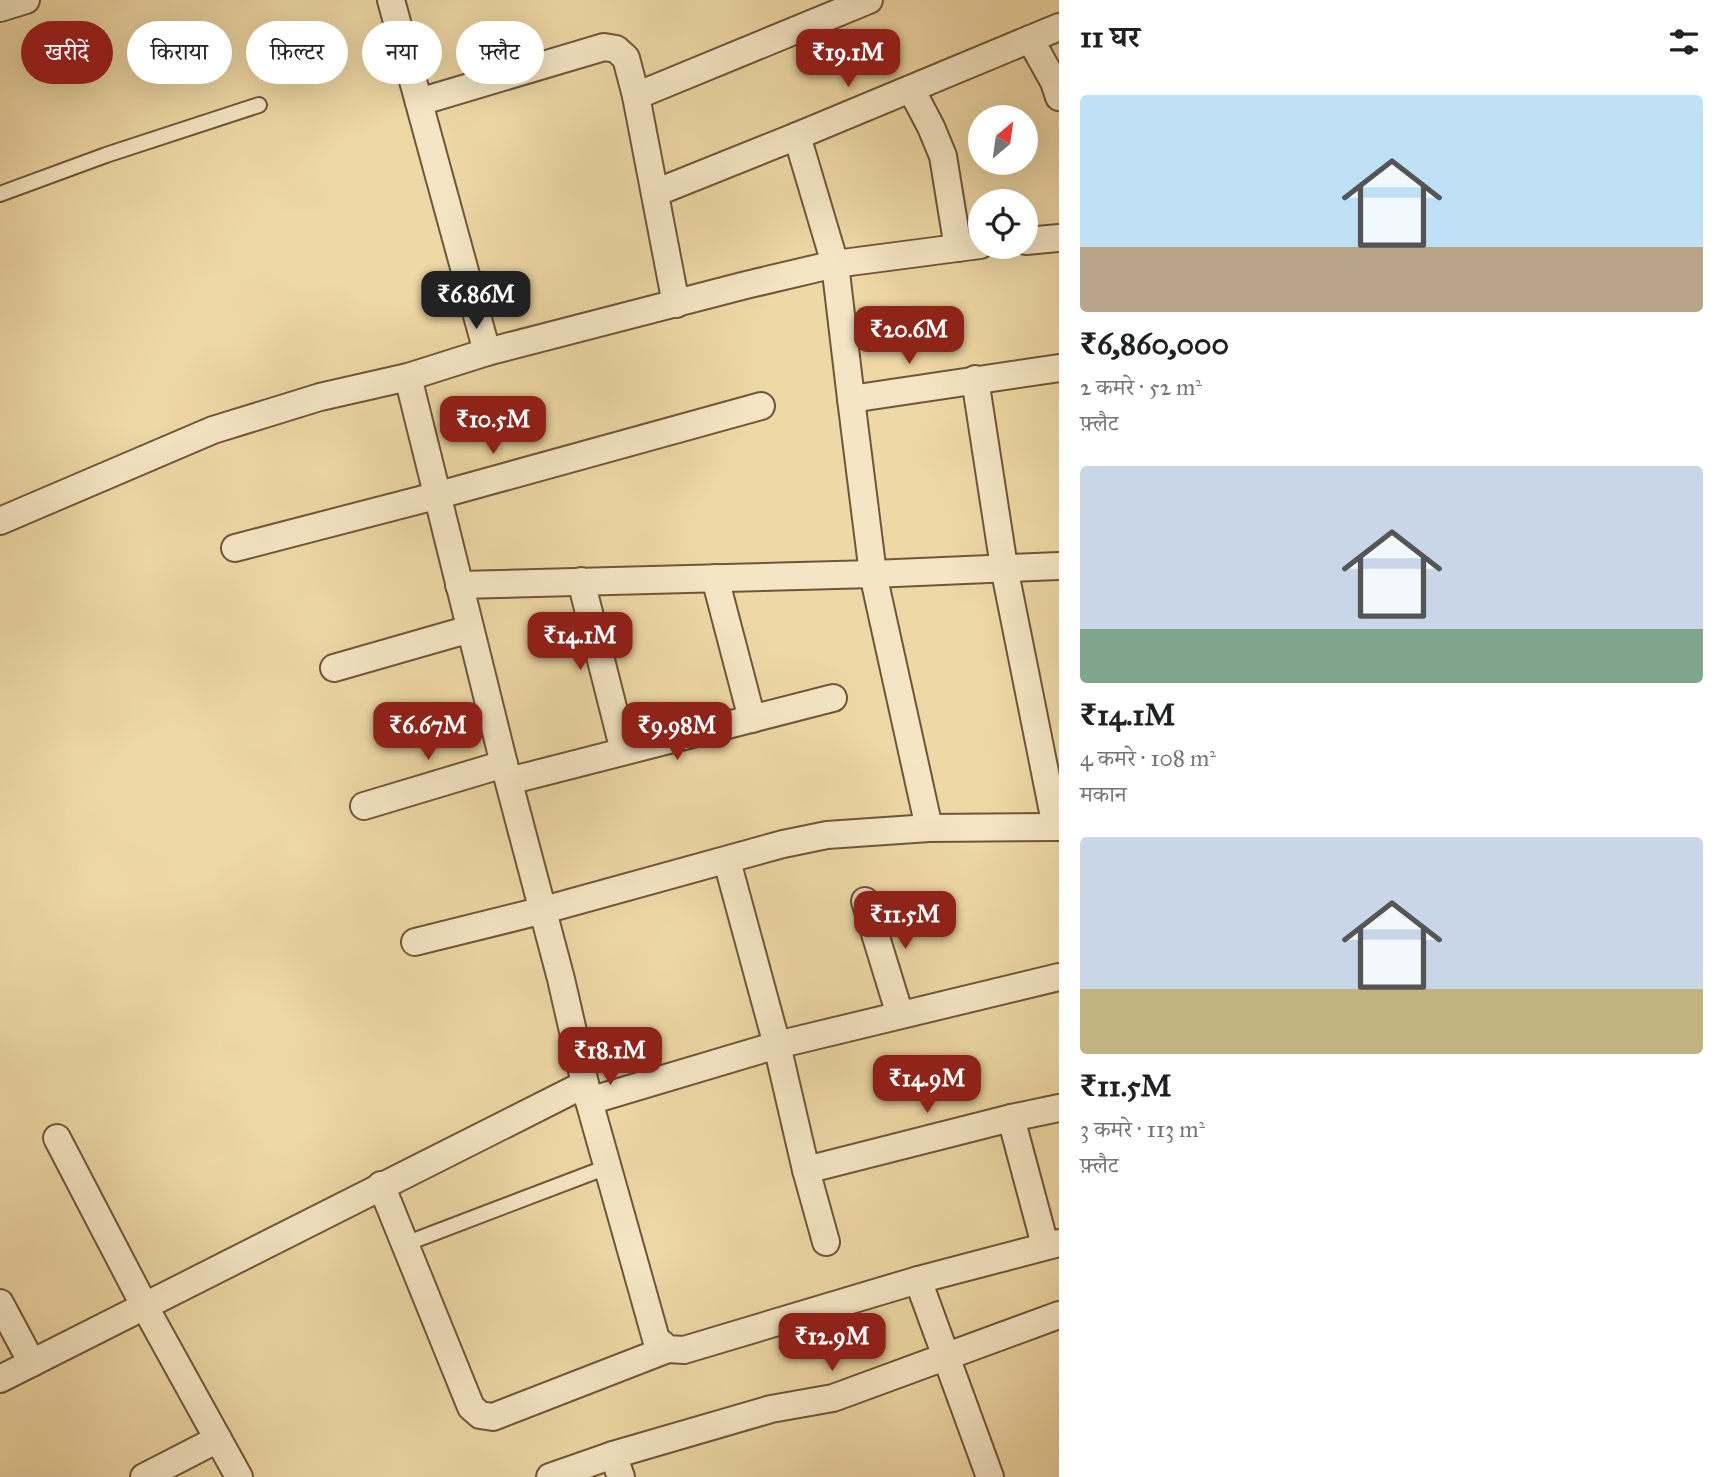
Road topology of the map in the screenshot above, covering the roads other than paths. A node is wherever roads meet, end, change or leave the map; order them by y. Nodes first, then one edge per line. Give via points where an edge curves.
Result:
1 (26, 0) edge
2 (391, 0) edge
3 (869, 0) edge
4 (0, 8) edge
5 (1059, 27) edge
6 (1030, 39) junction
7 (911, 89) junction
8 (636, 96) junction
9 (1059, 97) edge
10 (419, 102) junction
11 (258, 105) dead end
12 (797, 136) junction
13 (655, 192) junction
14 (0, 194) edge
15 (1059, 238) edge
16 (1038, 240) edge
17 (968, 244) edge
18 (968, 247) edge
19 (835, 264) junction
20 (676, 304) junction
21 (487, 352) junction
22 (1059, 368) edge
23 (408, 377) junction
24 (975, 379) junction
25 (851, 399) junction
26 (761, 406) dead end
27 (439, 495) junction
28 (0, 522) edge
29 (235, 548) dead end
30 (1004, 566) junction
31 (1059, 566) edge
32 (873, 574) junction
33 (715, 578) junction
34 (581, 581) junction
35 (459, 585) junction
36 (470, 629) junction
37 (334, 668) dead end
38 (833, 698) dead end
39 (752, 719) junction
40 (624, 751) junction
41 (507, 773) junction
42 (364, 806) dead end
43 (1058, 827) edge
44 (929, 828) junction
45 (727, 861) junction
46 (865, 901) dead end
47 (544, 910) junction
48 (415, 942) dead end
49 (1059, 977) edge
50 (900, 1015) junction
51 (777, 1045) junction
52 (587, 1093) junction
53 (1059, 1108) edge
54 (1011, 1118) junction
55 (57, 1138) dead end
56 (607, 1167) junction
57 (806, 1170) junction
58 (381, 1185) junction
59 (826, 1242) dead end
60 (405, 1244) junction
61 (1052, 1244) edge
62 (918, 1280) junction
63 (0, 1303) edge
64 (145, 1307) junction
65 (1059, 1315) edge
66 (668, 1349) junction
67 (946, 1356) junction
68 (32, 1363) junction
69 (0, 1379) edge
70 (218, 1439) junction
71 (617, 1466) edge
72 (144, 1477) edge
73 (239, 1477) edge
74 (550, 1477) edge
75 (990, 1477) edge

1 - 4 street
2 - 10 street
3 - 8 street
5 - 6 street
6 - 7 street
6 - 9 street
7 - 12 street
7 - 17 street via 943,156
8 - 10 street via 626,58 616,49 604,47
8 - 13 street
10 - 21 street
11 - 14 lane
12 - 13 street
12 - 19 street
13 - 20 street
15 - 16 street
18 - 19 street
19 - 20 street
19 - 25 street
20 - 21 street
21 - 23 street
22 - 24 street
23 - 27 street
23 - 28 street via 320,397 213,430
24 - 25 street
24 - 30 street
25 - 32 street
26 - 27 street
27 - 29 street
27 - 35 street
30 - 31 street
30 - 32 street
30 - 43 street
32 - 33 street
32 - 44 street
33 - 34 street
33 - 39 street
34 - 35 street
34 - 40 street
35 - 36 street
36 - 37 street
36 - 41 street
38 - 39 street
39 - 40 street
40 - 41 street
41 - 42 street
41 - 47 street
43 - 44 street
44 - 45 street via 827,835
45 - 47 street
45 - 51 street
46 - 50 street
47 - 48 street
47 - 52 street
49 - 50 street
50 - 51 street
51 - 52 street
51 - 57 street
52 - 56 street
52 - 58 street
53 - 54 street
54 - 57 street
54 - 61 street
55 - 64 street
56 - 60 lane
56 - 66 street via 656,1339
57 - 59 street
58 - 60 street
58 - 64 street
60 - 66 street via 471,1407 480,1415 493,1417
61 - 62 street
62 - 66 street via 684,1350
62 - 67 street
63 - 68 street
64 - 68 street
64 - 70 street
65 - 67 street
67 - 71 street via 833,1398 771,1409
67 - 75 street
68 - 69 street
70 - 72 street
70 - 73 street
71 - 74 street

